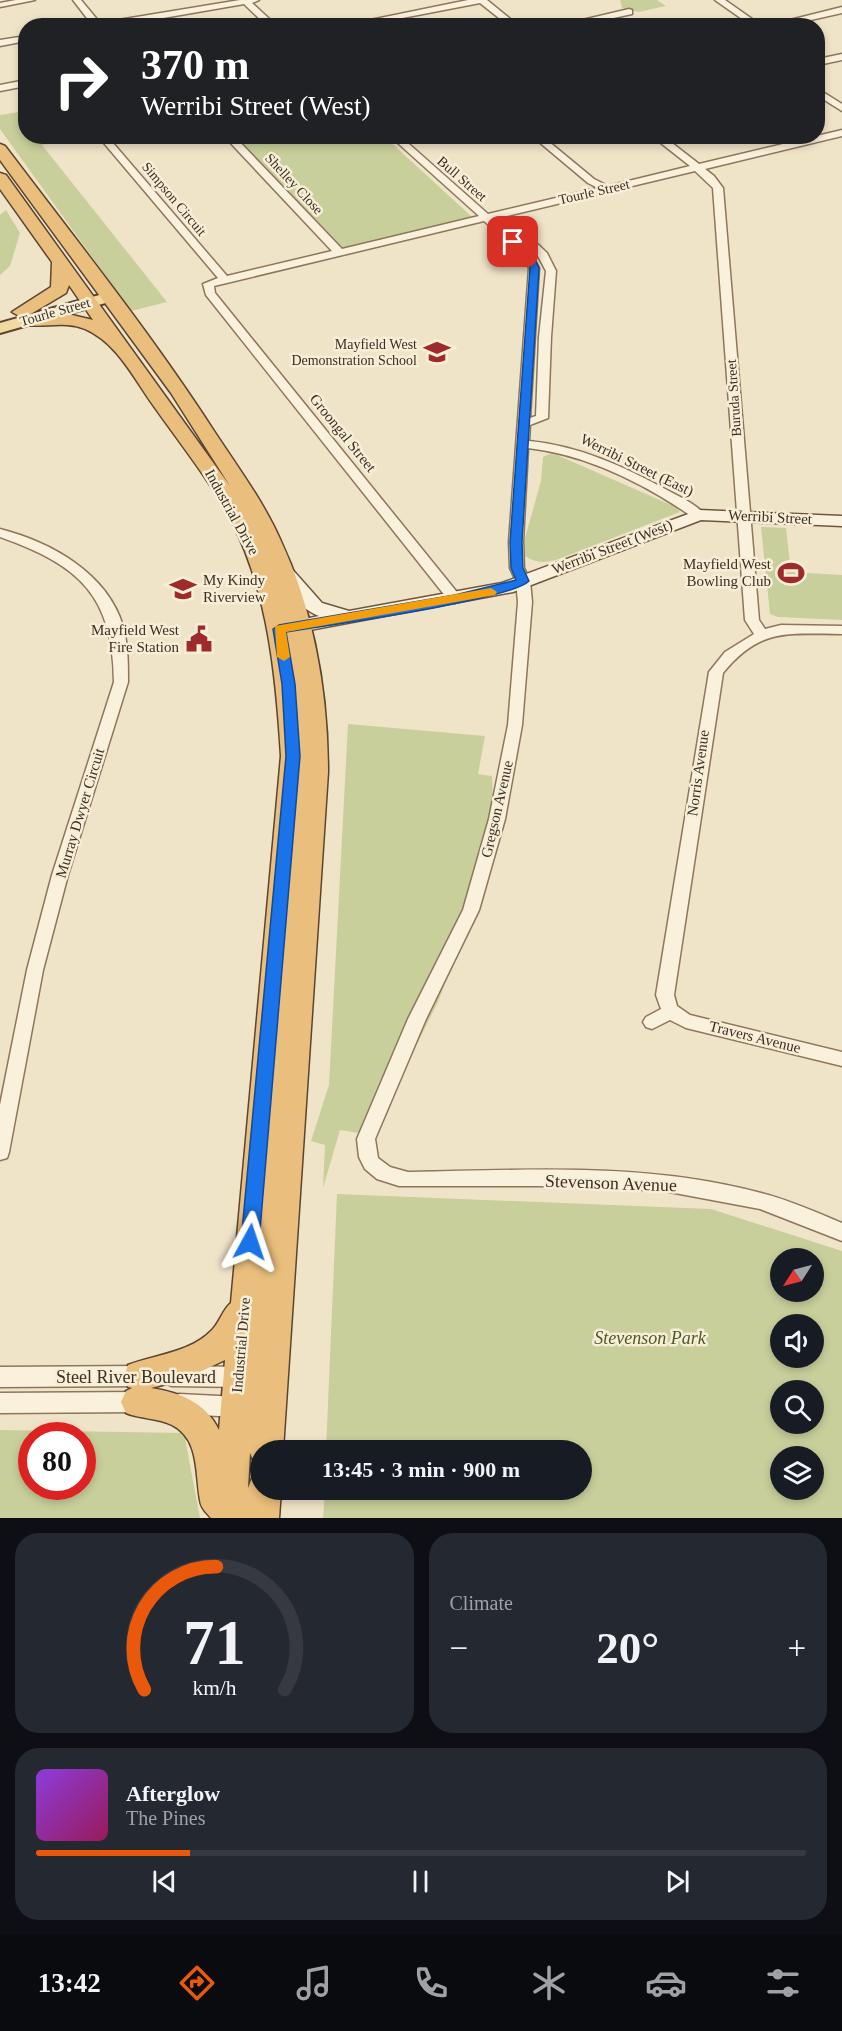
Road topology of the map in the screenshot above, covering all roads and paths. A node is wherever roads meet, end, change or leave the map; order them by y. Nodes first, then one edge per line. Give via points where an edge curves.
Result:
1 (31, 0) edge
2 (77, 0) edge
3 (255, 0) edge
4 (481, 0) edge
5 (735, 0) edge
6 (245, 1) edge
7 (721, 1) edge
8 (0, 5) edge
9 (842, 10) edge
10 (629, 12) dead end
11 (92, 18) edge
12 (146, 18) edge
13 (264, 18) edge
14 (387, 18) edge
15 (504, 18) edge
16 (600, 18) edge
17 (746, 18) edge
18 (806, 18) edge
19 (18, 40) edge
20 (0, 43) edge
21 (842, 57) edge
22 (825, 61) edge
23 (18, 85) edge
24 (0, 88) edge
25 (825, 97) edge
26 (842, 108) edge
27 (842, 133) edge
28 (825, 137) edge
29 (109, 144) edge
30 (236, 144) edge
31 (403, 144) edge
32 (546, 144) edge
33 (558, 144) edge
34 (666, 144) edge
35 (785, 144) edge
36 (796, 144) edge
37 (788, 146) junction
38 (0, 149) edge
39 (697, 168) junction
40 (0, 178) edge
41 (607, 189) junction
42 (486, 217) junction
43 (501, 231) junction
44 (339, 252) junction
45 (61, 261) junction
46 (224, 279) junction
47 (207, 286) joint
48 (97, 295) junction
49 (25, 316) junction
50 (0, 319) edge
51 (0, 328) edge
52 (125, 349) junction
53 (525, 423) junction
54 (524, 444) junction
55 (699, 515) junction
56 (742, 516) junction
57 (842, 521) edge
58 (0, 533) edge
59 (284, 571) junction
60 (523, 581) junction
61 (455, 599) junction
62 (379, 611) junction
63 (290, 627) junction
64 (842, 630) edge
65 (762, 635) junction
66 (670, 1012) junction
67 (652, 1022) dead end
68 (842, 1059) edge
69 (0, 1152) edge
70 (376, 1170) joint
71 (842, 1232) edge
72 (246, 1286) junction
73 (0, 1377) edge
74 (139, 1389) junction
75 (236, 1392) junction
76 (270, 1394) junction
77 (0, 1402) edge
78 (267, 1440) edge
79 (263, 1500) edge
80 (218, 1518) edge
81 (228, 1518) edge
82 (262, 1518) edge

1 - 8 street
2 - 11 street
3 - 6 street
4 - 14 street
4 - 15 street
5 - 7 street
6 - 12 street
6 - 13 street
7 - 17 street
9 - 18 street
10 - 16 street
19 - 20 street
21 - 22 street
23 - 24 street
25 - 26 street
27 - 28 street, Tourle Street
29 - 46 street, Simpson Circuit
30 - 44 street, Shelley Close
31 - 42 street, Bull Street
32 - 41 street via 591,181
33 - 41 street
34 - 39 street, Buruda Street
35 - 37 street
36 - 37 street, Tourle Street
37 - 39 street, Tourle Street
38 - 48 highway, Industrial Drive
39 - 41 street, Tourle Street
39 - 56 street, Buruda Street via 718,188
40 - 45 highway, Industrial Drive
41 - 42 street, Tourle Street
42 - 43 street, Gregson Avenue
42 - 44 street, Tourle Street
43 - 53 street, Gregson Avenue via 525,252 534,268
43 - 53 street, Gregson Avenue via 518,232 543,255 551,272 542,418
44 - 46 street, Tourle Street
45 - 48 highway, Industrial Drive
45 - 49 highway via 60,289
46 - 47 street, Tourle Street
47 - 61 street, Groongal Street
48 - 49 main road, Tourle Street
48 - 52 highway, Industrial Drive
48 - 59 highway, Industrial Drive via 179,391 240,484
49 - 50 main road, Tourle Street
49 - 51 main road, Tourle Street
49 - 52 highway via 81,321 98,328
52 - 63 highway, Industrial Drive via 232,505
53 - 54 street, Gregson Avenue
54 - 55 street, Werribi Street (East) via 564,449 586,457
54 - 60 street, Gregson Avenue via 516,542 517,568
55 - 56 main road, Werribi Street
55 - 60 main road, Werribi Street (West)
56 - 57 main road, Werribi Street
56 - 65 street, Buruda Street via 752,620
58 - 69 street, Murray Dwyer Circuit via 51,553 91,583 118,629 123,653 120,682 35,970
59 - 62 main road via 321,612 332,615
59 - 63 highway, Industrial Drive
60 - 61 main road, Werribi Street (West)
60 - 70 street, Gregson Avenue via 525,602 515,725 497,819 471,910 417,1019 366,1139 365,1150
61 - 62 main road, Werribi Street (West)
62 - 63 main road, Werribi Street (West)
63 - 72 highway, Industrial Drive via 288,684 293,756
63 - 76 highway, Industrial Drive via 316,729 316,772
64 - 65 street, Norris Avenue via 800,627
65 - 66 street, Norris Avenue via 730,655 716,672 711,687 667,973 665,1003
66 - 67 street
66 - 68 street, Travers Avenue via 686,1021
70 - 71 street, Stevenson Avenue via 408,1180 614,1179 681,1185 749,1198
72 - 74 highway via 235,1326 219,1346
72 - 75 highway, Industrial Drive
73 - 74 street, Steel River Boulevard
74 - 75 street, Steel River Boulevard
74 - 75 street, Steel River Boulevard
74 - 77 street, Steel River Boulevard
74 - 80 highway via 195,1421 212,1457
75 - 76 street, Steel River Boulevard
75 - 76 street, Steel River Boulevard
75 - 81 highway, Industrial Drive
76 - 78 highway, Industrial Drive
79 - 82 highway

